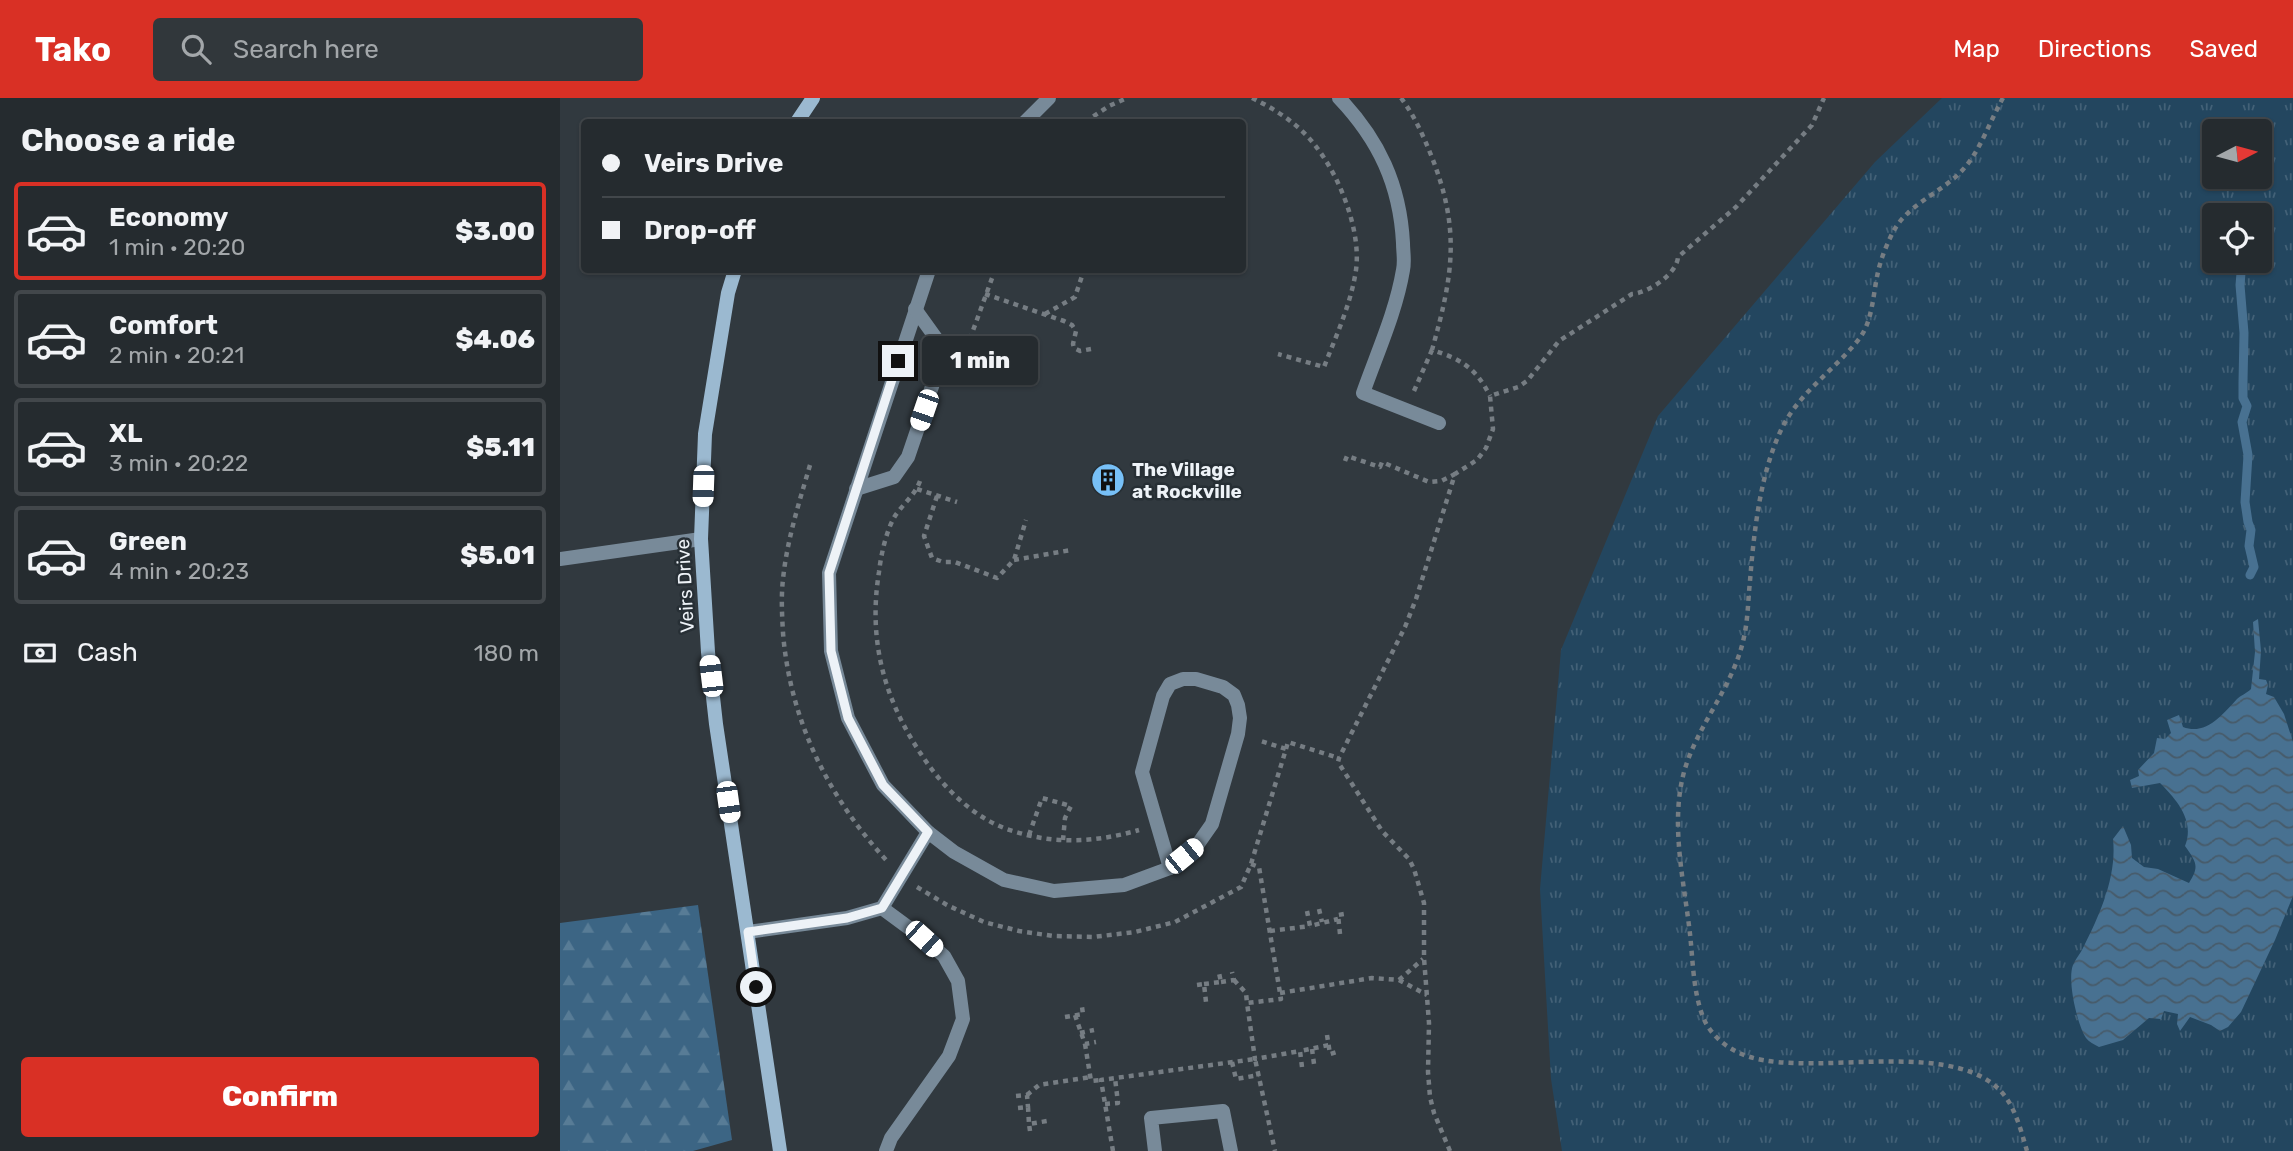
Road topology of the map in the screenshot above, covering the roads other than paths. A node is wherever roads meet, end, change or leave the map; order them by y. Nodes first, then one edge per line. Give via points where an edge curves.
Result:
1 (813, 98) edge
2 (1049, 98) edge
3 (1339, 98) edge
4 (799, 119) edge
5 (1028, 119) edge
6 (734, 273) edge
7 (928, 273) edge
8 (915, 309) junction
9 (1439, 422) dead end
10 (856, 489) junction
11 (702, 539) junction
12 (560, 559) edge
13 (928, 832) junction
14 (1170, 868) junction
15 (882, 908) junction
16 (748, 932) junction
17 (780, 1151) edge
18 (886, 1151) edge
19 (1155, 1151) edge
20 (1231, 1151) edge

1 - 4 street
2 - 5 street
3 - 9 street via 1379,149 1395,187 1402,225 1404,267 1397,298 1363,393
6 - 11 street, Veirs Drive via 705,434
7 - 8 street
8 - 10 street
8 - 10 street via 938,341 940,363 908,457 894,477
10 - 13 street via 829,573 831,651 848,718 883,785
11 - 12 street
11 - 16 street, Veirs Drive via 716,724
13 - 14 street via 1004,880 1054,891 1124,885
13 - 15 street
14 - 14 street via 1199,845 1212,824 1238,734 1234,695 1223,687 1182,678 1170,684 1163,696 1142,772
15 - 16 street via 847,918
15 - 18 street via 944,956 958,981 963,1019 949,1056
16 - 17 street, Veirs Drive
19 - 20 street via 1151,1118 1223,1111

